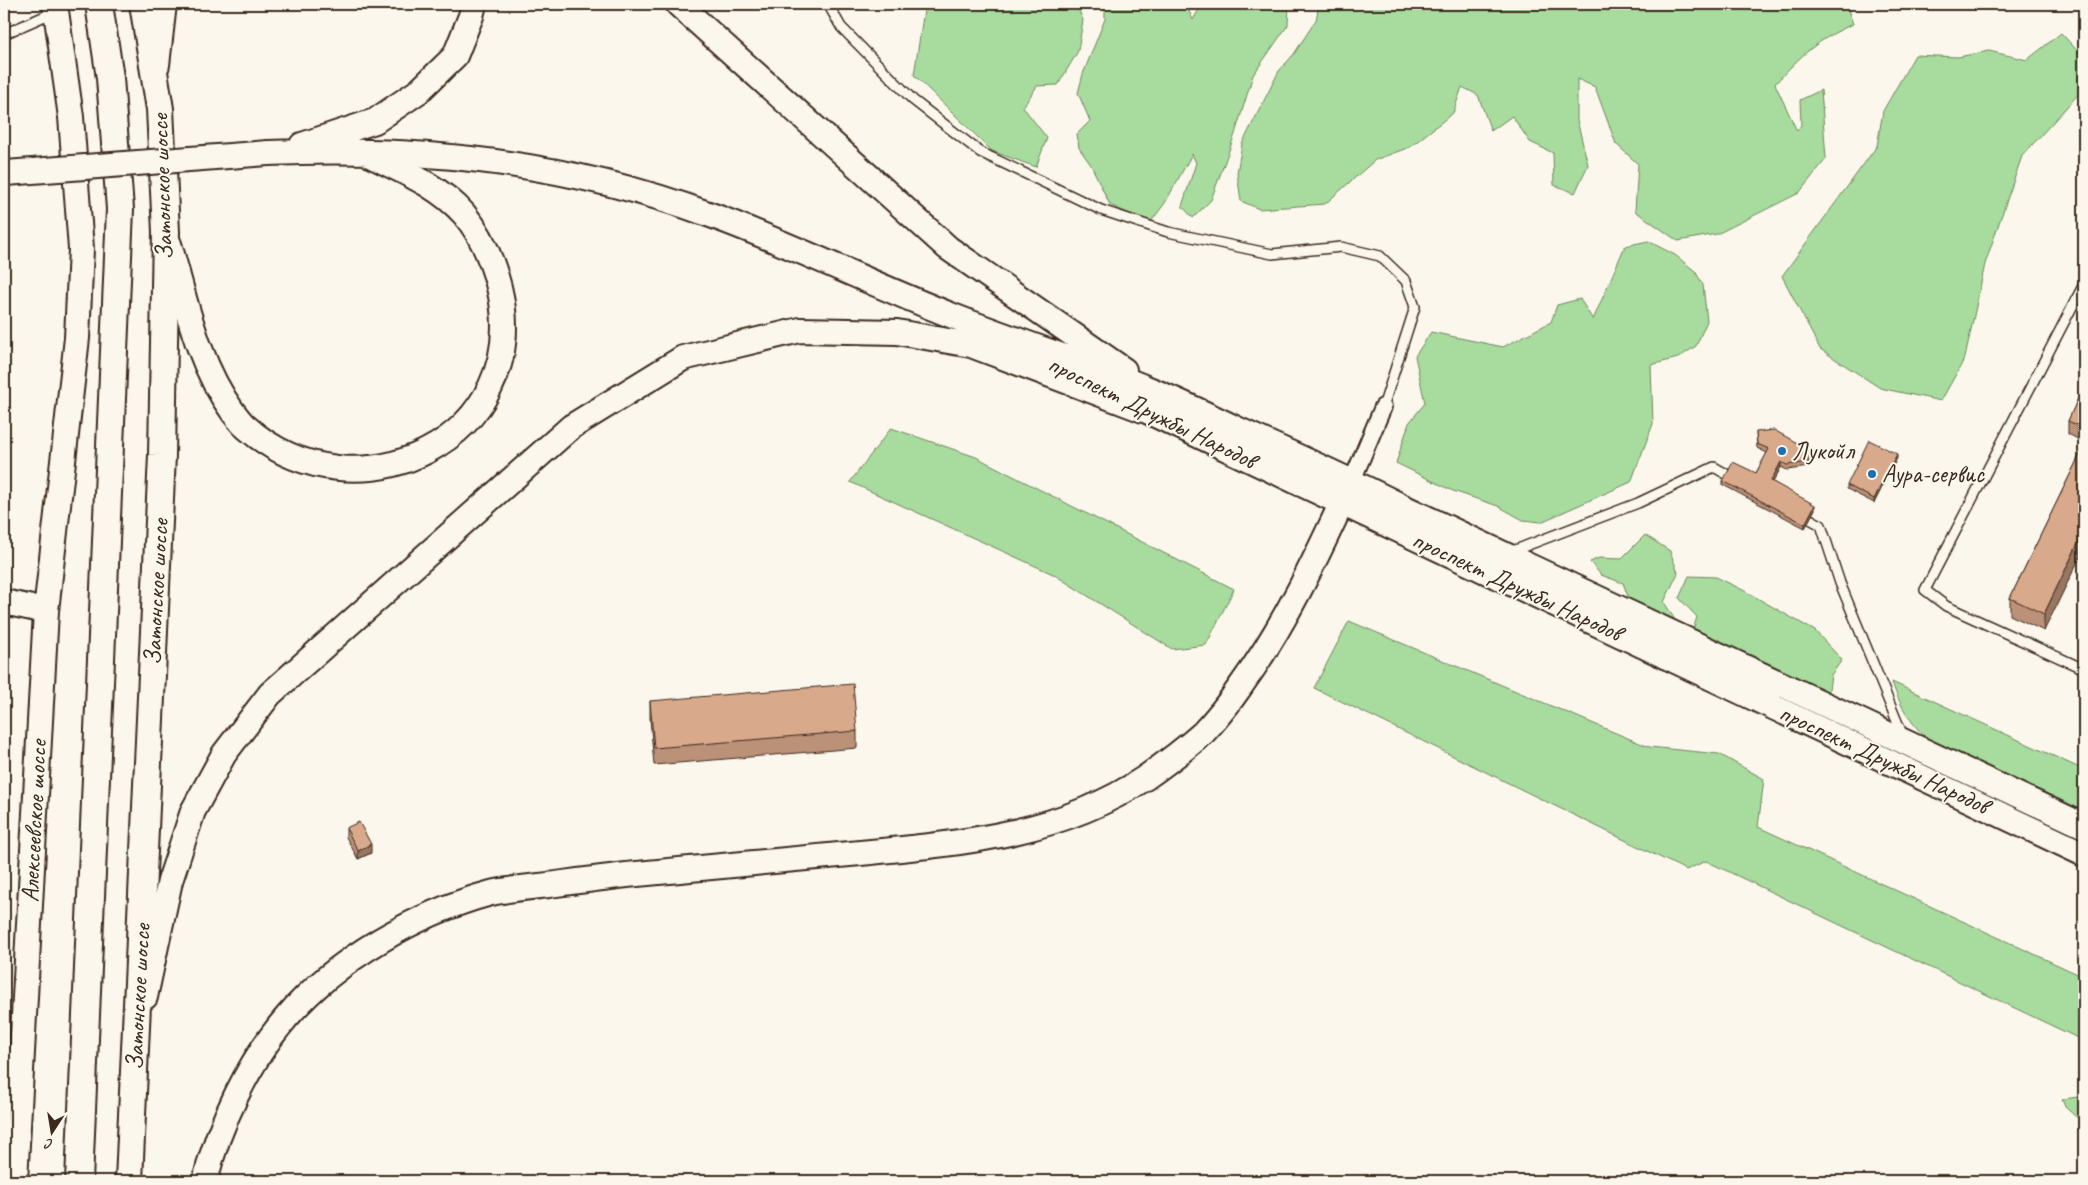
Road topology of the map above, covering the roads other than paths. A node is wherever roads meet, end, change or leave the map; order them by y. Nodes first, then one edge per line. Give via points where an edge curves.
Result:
1 (99, 4) edge
2 (143, 4) edge
3 (164, 4) edge
4 (474, 4) edge
5 (678, 4) edge
6 (828, 4) edge
7 (56, 7) edge
8 (4, 34) edge
9 (156, 77) junction
10 (363, 151) junction
11 (274, 153) junction
12 (5, 173) edge
13 (166, 232) junction
14 (2084, 284) edge
15 (1147, 400) junction
16 (1383, 407) joint
17 (1728, 475) edge
18 (1352, 481) junction
19 (1342, 502) junction
20 (1810, 519) edge
21 (1505, 553) junction
22 (4, 602) edge
23 (46, 611) junction
24 (2084, 669) edge
25 (1906, 744) junction
26 (2084, 826) edge
27 (2084, 854) edge
28 (136, 1040) junction
29 (15, 1181) edge
30 (79, 1181) edge
31 (129, 1181) edge
32 (205, 1181) edge

1 - 30 main road, Затонское шоссе via 110,78 120,209
2 - 9 main road, Затонское шоссе
3 - 9 main road
4 - 11 main road via 455,56 419,91 375,121
5 - 15 main road via 948,248
6 - 16 lane via 841,27 913,100 980,152 1101,210 1168,232 1272,254 1341,247 1380,256 1406,281 1415,308
7 - 8 lane
7 - 23 main road, Алексеевское шоссе via 71,118 81,248 77,338
9 - 13 main road, Затонское шоссе
10 - 11 main road, проспект Дружбы Народов
10 - 13 main road via 436,188 463,213 481,237 494,266 502,299 502,354 478,410 452,437 411,459 377,467 339,468 306,461 277,449 245,426 222,397 201,354
10 - 15 main road, проспект Дружбы Народов via 514,163 648,194 774,239
11 - 12 main road, bridge
13 - 28 main road, Затонское шоссе via 162,455
14 - 24 lane via 1925,590 1946,606
15 - 18 main road, проспект Дружбы Народов
15 - 19 main road, проспект Дружбы Народов
15 - 28 main road via 972,345 897,332 800,330 683,358 571,428 270,694 224,754 194,811 170,881
16 - 18 street
17 - 21 lane via 1714,467 1638,503
18 - 19 main road
18 - 21 main road, проспект Дружбы Народов
19 - 27 main road, проспект Дружбы Народов
19 - 32 main road via 1305,580 1256,666 1204,731 1141,780 1066,818 1024,830 943,845 530,887 492,893 412,923 339,967 286,1018 267,1044 227,1114 211,1154
20 - 25 lane via 1821,525 1840,583
21 - 25 main road, проспект Дружбы Народов
22 - 23 main road
23 - 29 main road, Алексеевское шоссе
25 - 26 main road, проспект Дружбы Народов
28 - 31 main road, Затонское шоссе

